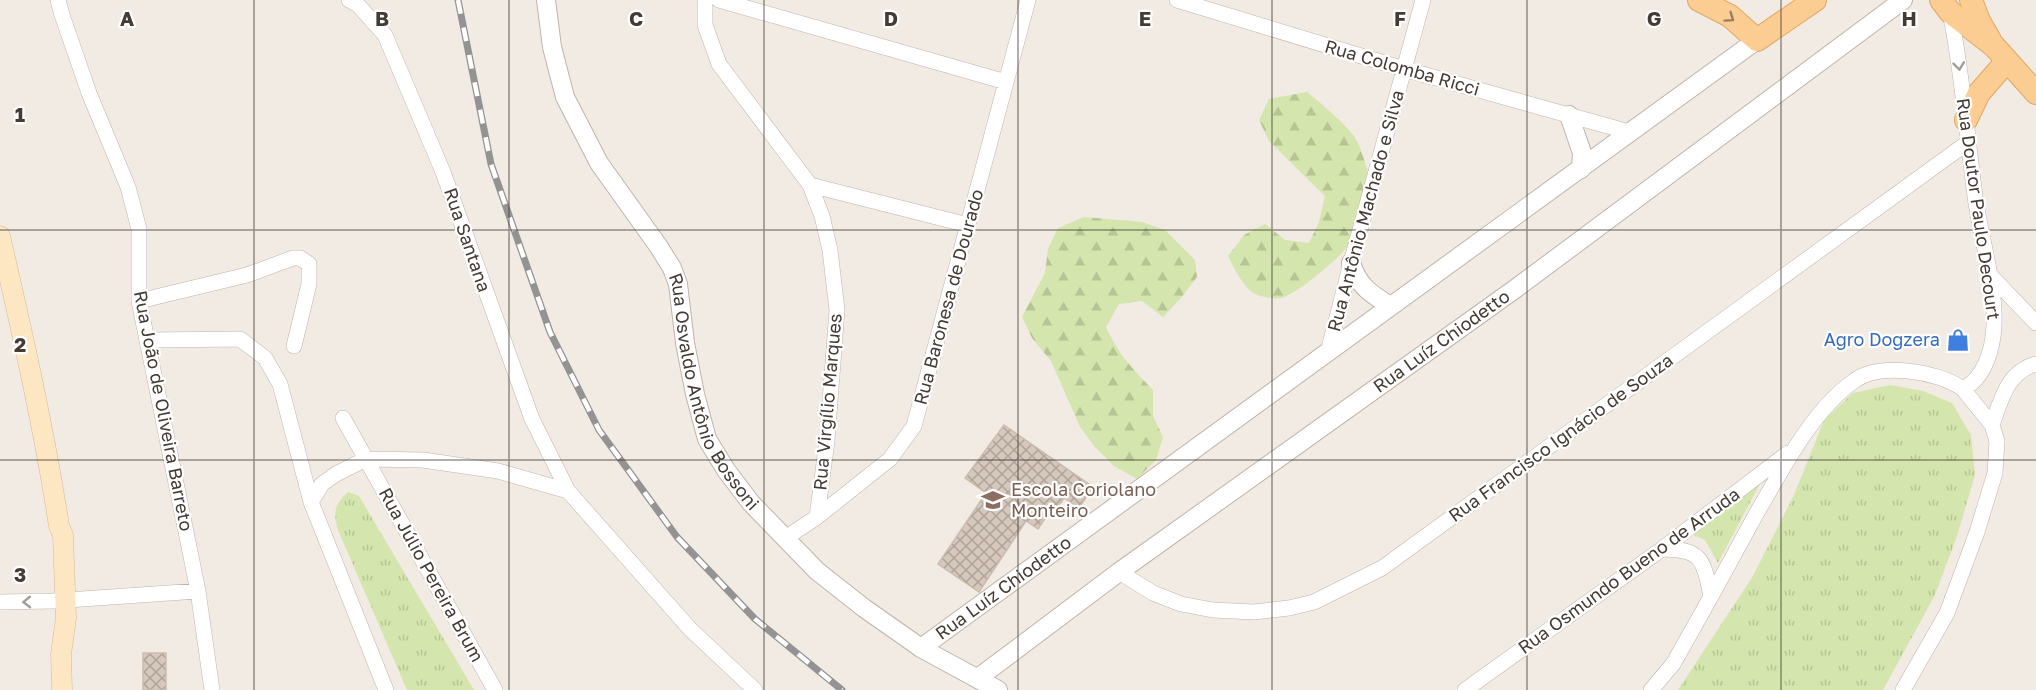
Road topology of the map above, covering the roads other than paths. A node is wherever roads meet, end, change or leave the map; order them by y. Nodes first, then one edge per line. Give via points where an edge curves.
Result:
1 (58, 0) edge
2 (349, 0) edge
3 (546, 0) edge
4 (705, 0) edge
5 (719, 0) edge
6 (1028, 0) edge
7 (1176, 0) edge
8 (1424, 0) edge
9 (1699, 0) edge
10 (1813, 0) edge
11 (1903, 0) edge
12 (1973, 3) edge
13 (1945, 6) edge
14 (1757, 40) junction
15 (2000, 53) junction
16 (1404, 69) junction
17 (1006, 82) junction
18 (2036, 93) edge
19 (1569, 115) junction
20 (1965, 120) junction
21 (1629, 132) junction
22 (1967, 143) junction
23 (1581, 169) junction
24 (810, 185) junction
25 (968, 225) junction
26 (0, 236) edge
27 (1351, 263) junction
28 (1989, 274) junction
29 (139, 301) junction
30 (1390, 306) junction
31 (2036, 323) edge
32 (148, 340) junction
33 (294, 346) dead end
34 (1328, 352) junction
35 (2036, 364) edge
36 (1963, 388) junction
37 (343, 418) dead end
38 (1992, 425) junction
39 (1793, 450) junction
40 (366, 459) junction
41 (568, 491) junction
42 (311, 502) junction
43 (817, 517) junction
44 (784, 539) junction
45 (1662, 549) junction
46 (1119, 572) junction
47 (198, 591) junction
48 (1711, 596) junction
49 (60, 601) junction
50 (0, 602) edge
51 (921, 648) junction
52 (978, 678) junction
53 (62, 690) edge
54 (212, 690) edge
55 (386, 690) edge
56 (495, 690) edge
57 (755, 690) edge
58 (999, 690) edge
59 (1465, 690) edge
60 (1651, 690) edge
61 (1903, 690) edge

1 - 29 street, Rua João de Oliveira Barreto via 89,93 128,187 139,229
2 - 41 street, Rua Santana via 385,35 443,172 532,419
3 - 44 street, Rua Osvaldo Antônio Bossoni via 552,47 566,98 599,163 659,247 678,284 694,394 707,440 751,503
4 - 24 street, Rua Virgílio Marques via 705,25 719,64
5 - 17 street
6 - 17 street, Rua Baronesa de Dourado
7 - 16 street, Rua Colomba Ricci
8 - 16 street, Rua Antônio Machado e Silva
9 -> 14 main road via 1730,16
10 - 14 main road, Rua Luíz Chiodetto
11 - 46 street, Rua Luíz Chiodetto via 1515,289
12 - 15 main road via 1979,21
13 - 15 main road
13 -> 20 street, Rua Doutor Paulo Decourt via 1955,37
14 - 21 street, Rua Luíz Chiodetto
15 - 18 main road
15 - 20 main road
16 - 19 street, Rua Colomba Ricci
16 - 27 street, Rua Antônio Machado e Silva
17 - 25 street, Rua Baronesa de Dourado
19 - 21 street, Rua Colomba Ricci
19 - 23 street via 1582,153
20 - 22 street, Rua Doutor Paulo Decourt
21 - 23 street, Rua Luíz Chiodetto
22 - 28 street, Rua Doutor Paulo Decourt
22 - 46 street, Rua Francisco Ignácio de Souza via 1382,568 1314,602 1254,612 1181,604 1152,593
23 - 30 street, Rua Luíz Chiodetto
24 - 25 street
24 - 43 street, Rua Virgílio Marques via 830,250 837,310
25 - 43 street, Rua Baronesa de Dourado via 915,426 890,459
26 - 49 main road via 63,535
27 - 30 street via 1356,278
27 - 34 street, Rua Antônio Machado e Silva
28 - 31 street
28 - 36 street, Rua Doutor Paulo Decourt via 1992,340 1984,366 1973,383
29 - 32 street, Rua João de Oliveira Barreto
29 - 33 street via 300,258 309,264 309,284
30 - 34 street, Rua Luíz Chiodetto
32 - 42 street via 240,339 265,358 280,384
32 - 47 street, Rua João de Oliveira Barreto
34 - 51 street, Rua Luíz Chiodetto
35 - 38 street via 2013,377
36 - 38 street
36 - 39 street via 1928,375 1899,370 1879,371 1856,379
37 - 40 street, Rua Júlio Pereira Brum
38 - 61 street via 1995,473 1977,532 1947,613
39 - 45 street, Rua Osmundo Bueno de Arruda
39 - 48 street
40 - 41 street via 423,459 498,471
40 - 42 street via 322,484
40 - 56 street, Rua Júlio Pereira Brum
41 - 57 street, Rua Santana via 690,629
42 - 55 street
43 - 44 street, Rua Baronesa de Dourado
44 - 51 street, Rua Osvaldo Antônio Bossoni via 864,608
45 - 48 street via 1683,549 1699,557
45 - 59 street, Rua Osmundo Bueno de Arruda
46 - 52 street, Rua Luíz Chiodetto
47 - 49 street
47 - 54 street, Rua João de Oliveira Barreto
48 - 60 street via 1673,664
49 -> 50 street
49 - 53 main road via 66,618
51 - 52 street, Rua Osvaldo Antônio Bossoni
52 - 58 street, Rua Osvaldo Antônio Bossoni

